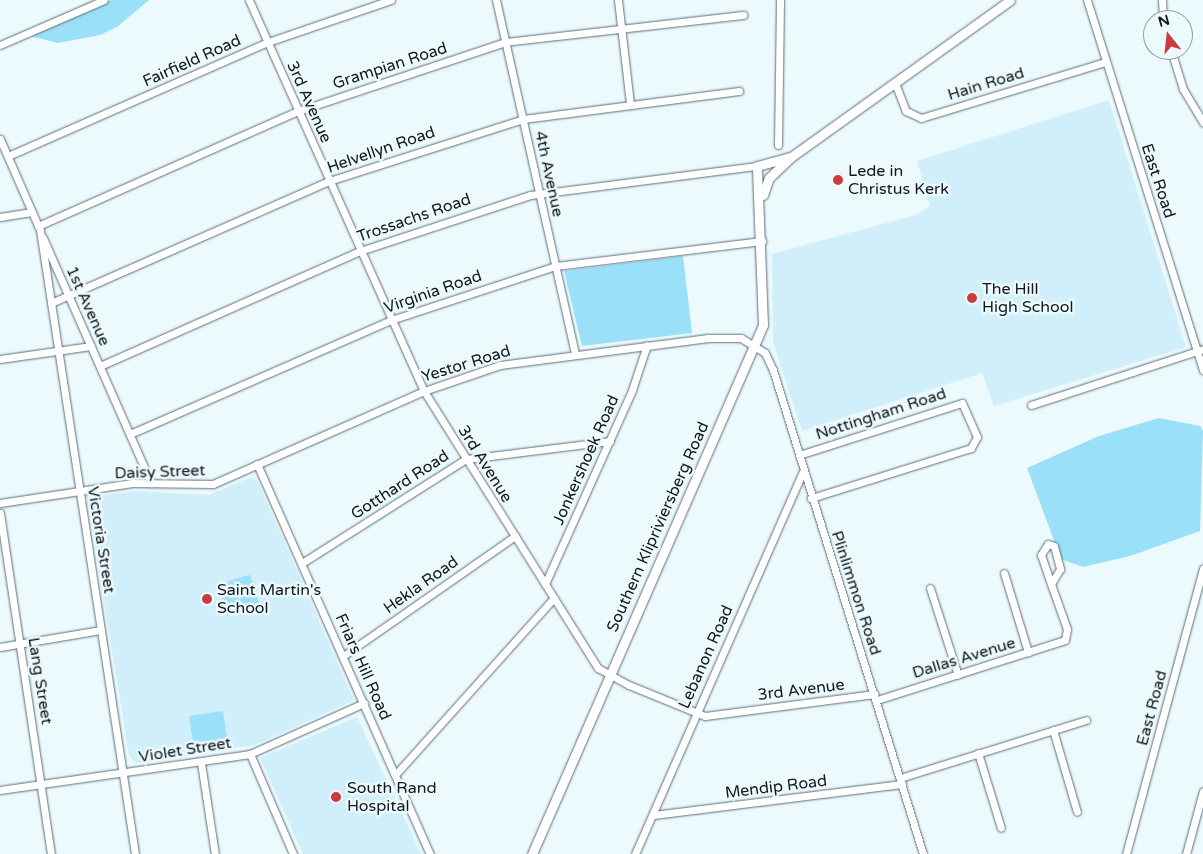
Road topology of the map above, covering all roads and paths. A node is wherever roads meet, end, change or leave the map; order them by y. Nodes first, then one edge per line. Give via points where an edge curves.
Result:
1 (104, 0) edge
2 (250, 0) edge
3 (390, 0) edge
4 (496, 0) edge
5 (618, 0) edge
6 (780, 0) edge
7 (1010, 0) edge
8 (1087, 0) edge
9 (743, 15) dead end
10 (621, 29) junction
11 (268, 42) junction
12 (505, 42) junction
13 (0, 45) edge
14 (1174, 60) edge
15 (1106, 62) junction
16 (895, 82) junction
17 (739, 91) dead end
18 (630, 104) junction
19 (298, 111) junction
20 (523, 119) junction
21 (1203, 122) edge
22 (0, 139) edge
23 (778, 145) dead end
24 (8, 156) junction
25 (791, 157) junction
26 (757, 166) junction
27 (329, 181) junction
28 (538, 192) junction
29 (761, 203) junction
30 (32, 212) junction
31 (0, 217) edge
32 (39, 228) junction
33 (763, 240) junction
34 (360, 251) junction
35 (555, 266) junction
36 (68, 296) junction
37 (51, 303) junction
38 (391, 320) junction
39 (647, 345) junction
40 (754, 345) junction
41 (90, 346) junction
42 (1200, 350) edge
43 (58, 351) junction
44 (575, 354) junction
45 (0, 359) edge
46 (100, 366) junction
47 (1203, 370) edge
48 (424, 391) junction
49 (1031, 405) dead end
50 (130, 434) junction
51 (610, 441) junction
52 (798, 456) junction
53 (466, 459) junction
54 (257, 464) junction
55 (803, 472) junction
56 (151, 483) junction
57 (80, 491) junction
58 (811, 498) junction
59 (0, 503) edge
60 (0, 513) edge
61 (515, 536) junction
62 (302, 563) junction
63 (1203, 568) edge
64 (1004, 574) dead end
65 (545, 584) junction
66 (1051, 584) junction
67 (930, 588) dead end
68 (554, 598) junction
69 (101, 630) junction
70 (20, 644) junction
71 (0, 647) edge
72 (1028, 652) junction
73 (343, 656) junction
74 (958, 674) junction
75 (609, 676) junction
76 (876, 697) junction
77 (364, 703) junction
78 (696, 715) junction
79 (1086, 720) dead end
80 (1053, 730) junction
81 (250, 754) junction
82 (978, 754) junction
83 (201, 763) junction
84 (122, 773) junction
85 (395, 775) junction
86 (901, 781) junction
87 (40, 784) junction
88 (0, 790) edge
89 (1203, 791) edge
90 (1078, 812) dead end
91 (653, 815) junction
92 (1001, 828) dead end
93 (51, 854) edge
94 (134, 854) edge
95 (215, 854) edge
96 (293, 854) edge
97 (430, 854) edge
98 (532, 854) edge
99 (635, 854) edge
100 (924, 854) edge
101 (1126, 854) edge
102 (1186, 854) edge

1 - 13 street
2 - 11 street, 3rd Avenue
3 - 11 street, Fairfield Road
4 - 12 street, 4th Avenue
5 - 10 street
6 - 23 street
7 - 16 street, Southern Klipriviersberg Road
8 - 15 street, East Road
9 - 10 street, Grampian Road
10 - 12 street, Grampian Road
10 - 18 street
11 - 19 street, 3rd Avenue
11 - 24 street, Fairfield Road
12 - 19 street, Grampian Road
12 - 20 street, 4th Avenue
14 - 21 street via 1183,89
15 - 16 street, Hain Road via 919,118 906,111
15 - 42 street, East Road
16 - 25 street, Southern Klipriviersberg Road
17 - 18 street, Helvellyn Road
18 - 20 street, Helvellyn Road
19 - 27 street, 3rd Avenue
19 - 32 street, Grampian Road
20 - 27 street, Helvellyn Road
20 - 28 street, 4th Avenue
22 - 24 street, 1st Avenue
24 - 30 street, 1st Avenue
25 - 26 street, Southern Klipriviersberg Road
25 - 29 street, Southern Klipriviersberg Road via 769,178
26 - 28 street, Trossachs Road
26 - 29 street, Southern Klipriviersberg Road
27 - 34 street, 3rd Avenue
27 - 36 street, Helvellyn Road
28 - 34 street, Trossachs Road
28 - 35 street, 4th Avenue
29 - 33 street, Southern Klipriviersberg Road
30 - 31 street
30 - 32 street, 1st Avenue
32 - 36 street, 1st Avenue
32 - 37 street, Victoria Street
33 - 35 street, Virginia Road
33 - 40 street, Southern Klipriviersberg Road via 765,314
34 - 38 street, 3rd Avenue
34 - 46 street, Trossachs Road
35 - 38 street, Virginia Road
35 - 44 street, 4th Avenue
36 - 37 street, Helvellyn Road
36 - 41 street, 1st Avenue
37 - 43 street, Victoria Street
38 - 48 street, 3rd Avenue
38 - 50 street, Virginia Road
39 - 40 street, Yestor Road via 734,336
39 - 44 street, Yestor Road
39 - 51 street, Jonkershoek Road
40 - 52 street, Plinlimmon Road via 769,360
40 - 75 street, Southern Klipriviersberg Road
41 - 43 street
41 - 46 street, 1st Avenue
42 - 47 street, East Road
42 - 49 street
43 - 45 street
43 - 57 street, Victoria Street
44 - 48 street, Yestor Road via 500,365
46 - 50 street, 1st Avenue
48 - 53 street, 3rd Avenue
48 - 54 street, Yestor Road
50 - 56 street, 1st Avenue
51 - 53 street, Gotthard Road
51 - 65 street, Jonkershoek Road
52 - 55 street, Plinlimmon Road
52 - 58 street, Nottingham Road via 962,403 978,437 971,448
53 - 61 street, 3rd Avenue
53 - 62 street, Gotthard Road
54 - 56 street, Daisy Street via 213,484
54 - 62 street, Friars Hill Road
55 - 58 street, Plinlimmon Road
55 - 78 street, Lebanon Road
56 - 57 street, Daisy Street
57 - 59 street, Daisy Street
57 - 69 street, Victoria Street
58 - 76 street, Plinlimmon Road
60 - 70 street, Lang Street
61 - 65 street, 3rd Avenue
61 - 73 street, Hekla Road
62 - 73 street, Friars Hill Road
63 - 101 street, East Road
64 - 72 street
65 - 68 street, 3rd Avenue
66 - 66 street via 1060,568 1054,546 1048,544 1041,555
66 - 72 street, Dallas Avenue via 1068,636 1060,643
67 - 74 street
68 - 75 street, 3rd Avenue via 596,664
68 - 85 street
69 - 70 street
69 - 84 street, Victoria Street
70 - 71 street
70 - 87 street, Lang Street
72 - 74 street, Dallas Avenue
73 - 77 street, Friars Hill Road
74 - 76 street, Dallas Avenue
75 - 78 street, 3rd Avenue
75 - 98 street, Southern Klipriviersberg Road
76 - 78 street, 3rd Avenue
76 - 86 street, Plinlimmon Road
77 - 81 street, Violet Street
77 - 85 street, Friars Hill Road
78 - 91 street, Lebanon Road
79 - 80 street, Mendip Road
80 - 82 street, Mendip Road
80 - 90 street
81 - 83 street, Violet Street
81 - 96 street
82 - 86 street, Mendip Road
82 - 92 street
83 - 84 street, Violet Street
83 - 95 street
84 - 87 street, Violet Street
84 - 94 street, Victoria Street
85 - 97 street, Friars Hill Road
86 - 91 street, Mendip Road
86 - 100 street, Plinlimmon Road
87 - 88 street, Violet Street
87 - 93 street, Lang Street
89 - 102 street
91 - 99 street, Lebanon Road

